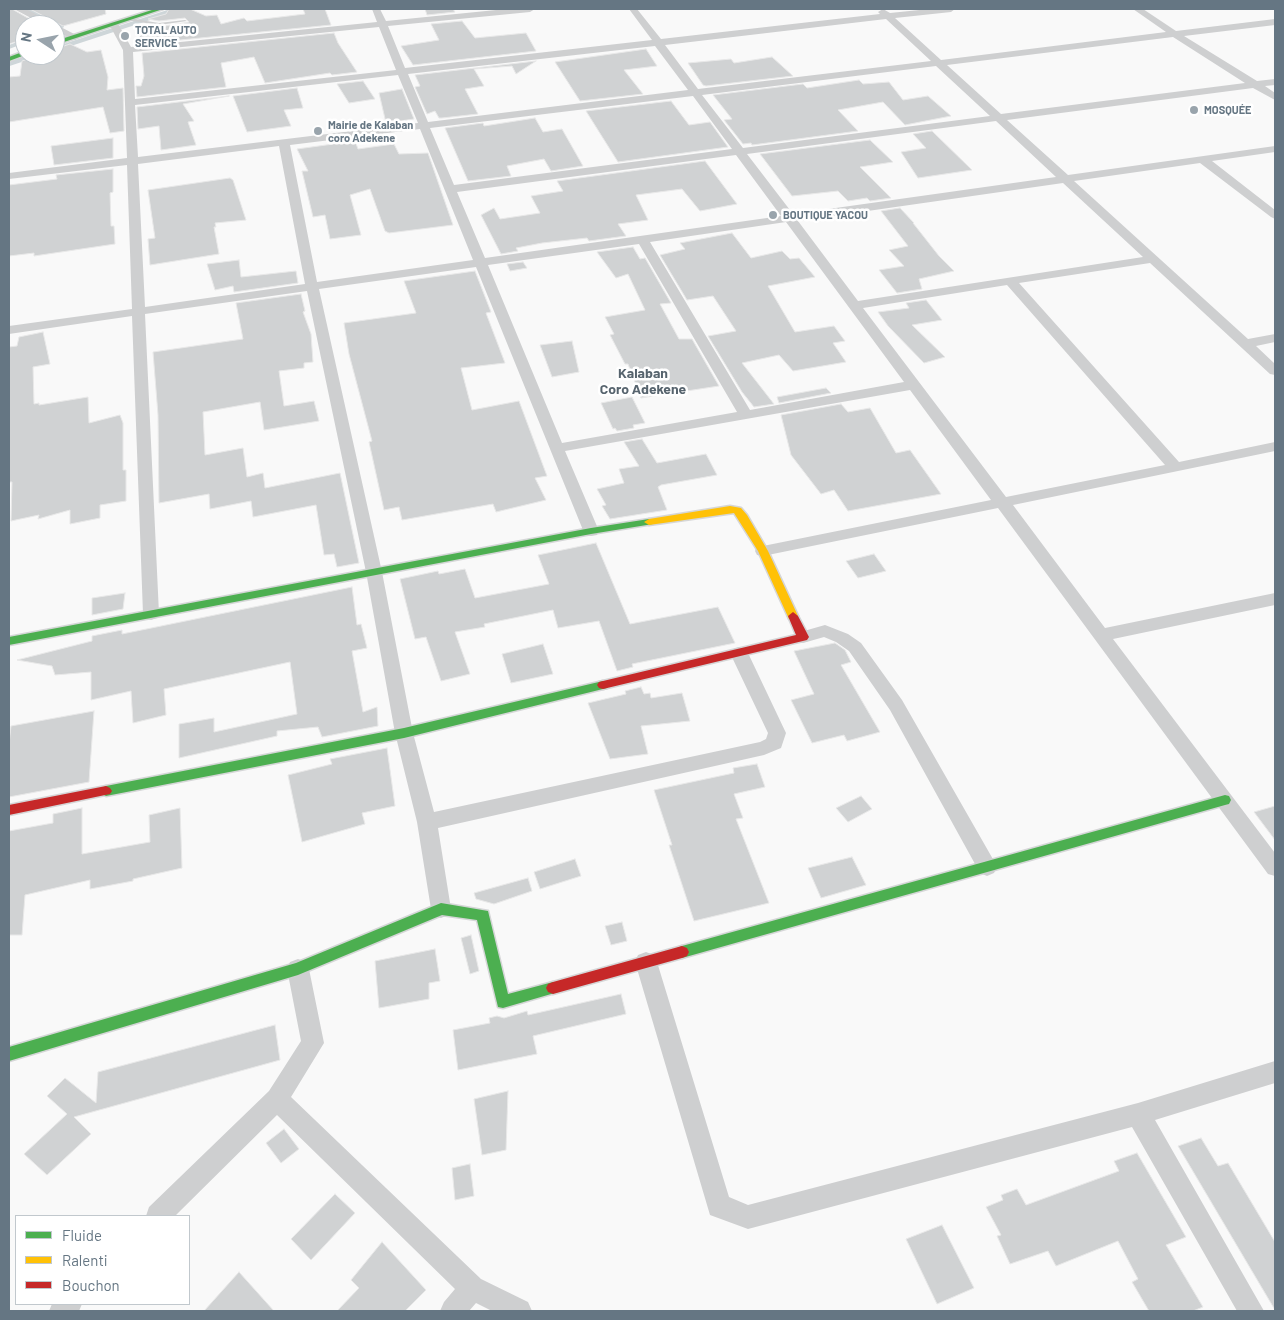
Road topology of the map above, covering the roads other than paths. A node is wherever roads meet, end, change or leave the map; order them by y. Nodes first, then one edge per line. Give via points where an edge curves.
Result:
1 (19, 9) edge
2 (160, 9) edge
3 (376, 9) edge
4 (530, 9) edge
5 (633, 9) edge
6 (880, 9) edge
7 (951, 9) edge
8 (1137, 9) edge
9 (31, 15) edge
10 (888, 16) junction
11 (127, 19) junction
12 (185, 21) dead end
13 (1275, 22) edge
14 (114, 24) junction
15 (382, 24) junction
16 (65, 32) edge
17 (1174, 34) junction
18 (75, 37) junction
19 (65, 40) edge
20 (658, 42) junction
21 (128, 50) junction
22 (938, 62) junction
23 (402, 72) junction
24 (1275, 82) edge
25 (1257, 84) junction
26 (695, 91) junction
27 (1275, 97) edge
28 (130, 102) junction
29 (998, 117) junction
30 (424, 125) junction
31 (284, 142) junction
32 (1275, 149) edge
33 (739, 151) junction
34 (1202, 159) junction
35 (132, 161) junction
36 (9, 176) edge
37 (1065, 179) junction
38 (450, 189) junction
39 (1275, 215) edge
40 (790, 218) junction
41 (642, 239) junction
42 (1153, 259) junction
43 (480, 263) junction
44 (1009, 280) junction
45 (312, 287) junction
46 (855, 305) junction
47 (138, 312) junction
48 (9, 330) edge
49 (1275, 338) edge
50 (1246, 344) junction
51 (1275, 371) edge
52 (914, 385) junction
53 (745, 414) junction
54 (1275, 447) edge
55 (557, 448) junction
56 (1176, 468) junction
57 (1002, 503) junction
58 (591, 531) junction
59 (763, 552) junction
60 (374, 572) junction
61 (1275, 599) edge
62 (151, 614) junction
63 (1102, 635) junction
64 (803, 637) junction
65 (9, 641) edge
66 (739, 652) junction
67 (404, 733) junction
68 (1225, 800) junction
69 (9, 810) edge
70 (427, 822) junction
71 (987, 867) junction
72 (1275, 868) edge
73 (441, 910) junction
74 (646, 962) junction
75 (298, 969) junction
76 (9, 1054) edge
77 (1275, 1072) edge
78 (277, 1099) junction
79 (1138, 1114) junction
80 (159, 1215) edge
81 (472, 1288) junction
82 (453, 1311) edge
83 (519, 1311) edge
84 (1251, 1311) edge

1 - 9 street
2 - 11 street
3 - 15 street
4 - 15 street
5 - 20 street
6 - 10 street
7 - 10 street
8 - 17 street
10 - 20 street
10 - 22 street
11 - 12 lane via 159,24
11 - 14 street
13 - 17 street
14 - 18 street
14 - 21 street
15 - 21 street
15 - 23 street
16 - 18 street
17 - 22 street
17 - 25 street
18 - 19 street
20 - 23 street
20 - 26 street
21 - 28 street
22 - 26 street
22 - 29 street
23 - 28 street
23 - 30 street
24 - 25 street
25 - 27 street
25 - 29 street
26 - 30 street
26 - 33 street
28 - 35 street
29 - 33 street
29 - 37 street
30 - 31 street
30 - 38 street
31 - 35 street
31 - 45 street
32 - 34 street
33 - 38 street
33 - 40 street
34 - 37 street
34 - 39 street
35 - 36 street
35 - 47 street
37 - 40 street
37 - 42 street
38 - 43 street
40 - 41 street
40 - 46 street
41 - 43 street
41 - 53 street
42 - 44 street
42 - 50 street
43 - 45 street
43 - 55 street
44 - 46 street
44 - 56 street
45 - 47 street
45 - 60 street
46 - 52 street
47 - 48 street
47 - 62 street
49 - 50 street
50 - 51 street
52 - 53 street
52 - 57 street
53 - 55 street
54 - 56 street
55 - 58 street
56 - 57 street
57 - 59 street
57 - 63 street
58 - 59 street via 730,509 742,514
58 - 60 street
59 - 64 street
60 - 62 street
60 - 67 street
61 - 63 street
62 - 65 street
63 - 68 street
64 - 66 street
64 - 71 street via 825,632 854,647 896,705
66 - 67 street
66 - 70 street via 776,733 774,743 764,748
67 - 69 street
67 - 70 street
68 - 71 street
68 - 72 street
70 - 73 street
71 - 74 street
73 - 74 street via 483,915 503,1002
73 - 75 street
74 - 79 street via 719,1206 748,1217
75 - 76 street
75 - 78 street via 313,1043
77 - 79 street
78 - 80 street
78 - 81 street
79 - 84 street
81 - 82 street
81 - 83 street

